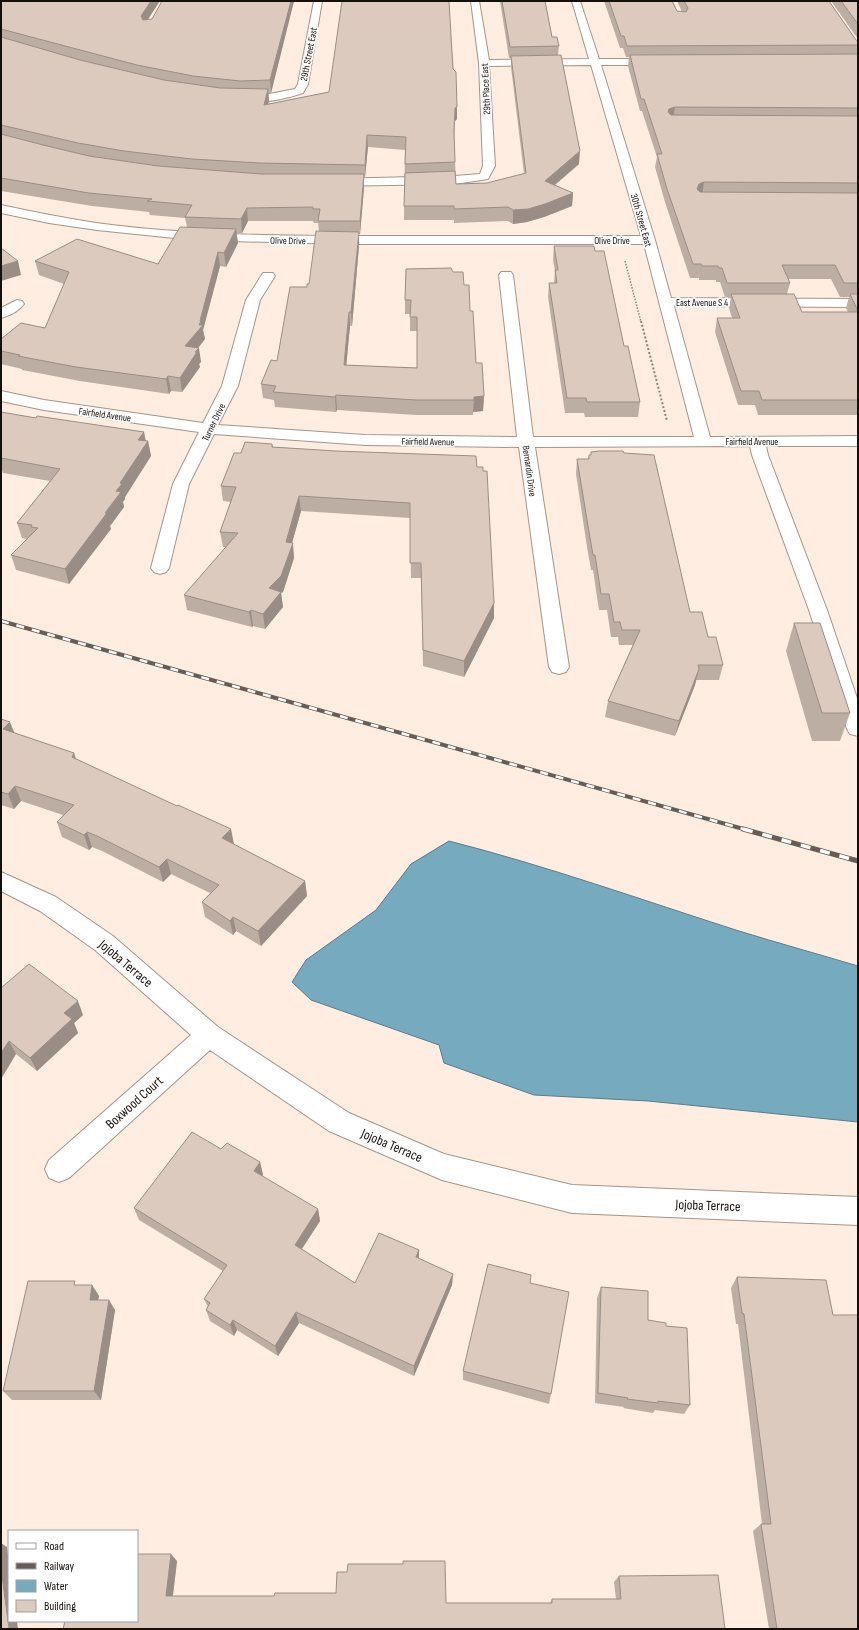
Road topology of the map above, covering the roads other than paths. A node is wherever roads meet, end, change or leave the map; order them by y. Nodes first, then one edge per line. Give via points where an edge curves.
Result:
1 (318, 1) edge
2 (475, 1) edge
3 (576, 1) edge
4 (667, 62) edge
5 (484, 63) junction
6 (596, 63) junction
7 (227, 96) edge
8 (323, 184) edge
9 (1, 208) edge
10 (649, 240) junction
11 (506, 275) dead end
12 (268, 276) dead end
13 (665, 302) junction
14 (858, 303) edge
15 (17, 304) dead end
16 (1, 314) edge
17 (1, 396) edge
18 (210, 429) junction
19 (702, 441) junction
20 (757, 441) junction
21 (858, 441) edge
22 (526, 442) junction
23 (160, 568) dead end
24 (559, 667) dead end
25 (858, 729) edge
26 (1, 881) edge
27 (210, 1035) junction
28 (59, 1169) dead end
29 (858, 1211) edge

1 - 7 street, 29th Street East via 303,84 299,91 284,97
2 - 5 street, 29th Place East
3 - 6 street, 30th Street East
4 - 6 street
5 - 6 street
5 - 8 street, 29th Place East via 489,166 484,177
6 - 10 street, 30th Street East
9 - 10 street, Olive Drive via 96,226 180,235 253,239
10 - 13 street, 30th Street East
11 - 22 street, Bernardin Drive
12 - 18 street, Turner Drive via 253,300 230,386
13 - 14 street, East Avenue S 4
13 - 19 street, 30th Street East
15 - 16 street
17 - 18 street, Fairfield Avenue via 44,405
18 - 22 street, Fairfield Avenue via 364,440
18 - 23 street, Turner Drive via 181,484
19 - 20 street, Fairfield Avenue
19 - 22 street, Fairfield Avenue
20 - 21 street, Fairfield Avenue
20 - 25 street
22 - 24 street, Bernardin Drive
26 - 27 street, Jojoba Terrace via 48,904 104,943
27 - 28 street, Boxwood Court
27 - 29 street, Jojoba Terrace via 339,1122 442,1167 572,1199

